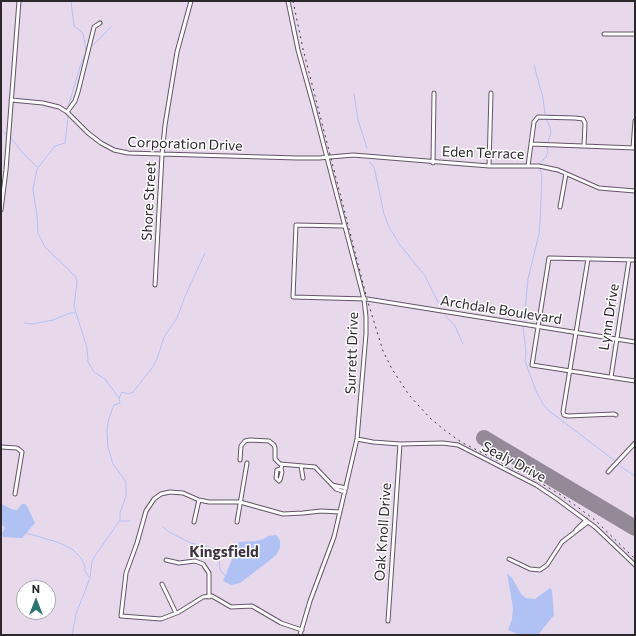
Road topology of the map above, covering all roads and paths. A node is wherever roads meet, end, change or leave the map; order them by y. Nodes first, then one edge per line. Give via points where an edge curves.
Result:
1 (19, 1) edge
2 (191, 1) edge
3 (288, 1) edge
4 (100, 23) dead end
5 (604, 34) dead end
6 (635, 34) edge
7 (434, 93) dead end
8 (491, 93) dead end
9 (11, 100) junction
10 (67, 112) junction
11 (635, 121) edge
12 (531, 144) junction
13 (584, 146) junction
14 (634, 148) edge
15 (162, 155) junction
16 (326, 157) junction
17 (433, 163) junction
18 (489, 166) junction
19 (528, 166) junction
20 (566, 174) junction
21 (3, 185) edge
22 (635, 191) edge
23 (560, 207) dead end
24 (1, 210) edge
25 (344, 226) junction
26 (588, 259) junction
27 (629, 260) junction
28 (635, 260) edge
29 (154, 285) dead end
30 (364, 299) junction
31 (538, 327) junction
32 (576, 333) junction
33 (617, 339) junction
34 (635, 342) edge
35 (570, 371) junction
36 (611, 377) junction
37 (635, 381) edge
38 (616, 415) dead end
39 (357, 439) junction
40 (635, 443) edge
41 (400, 444) junction
42 (1, 447) edge
43 (240, 460) dead end
44 (247, 463) dead end
45 (282, 464) junction
46 (301, 466) junction
47 (281, 469) dead end
48 (608, 472) dead end
49 (304, 478) dead end
50 (332, 485) junction
51 (346, 488) junction
52 (345, 492) junction
53 (15, 494) dead end
54 (199, 500) junction
55 (240, 502) junction
56 (340, 512) junction
57 (587, 521) junction
58 (194, 522) dead end
59 (237, 522) dead end
60 (509, 559) dead end
61 (166, 560) dead end
62 (635, 565) edge
63 (162, 584) dead end
64 (209, 596) junction
65 (176, 613) junction
66 (388, 621) dead end
67 (302, 630) junction
68 (300, 635) edge

1 - 9 street
2 - 15 street, Shore Street via 176,60
3 - 16 street, Surrett Drive
4 - 10 street via 94,27 78,92
5 - 6 street
7 - 17 street
8 - 18 street
9 - 10 street, Corporation Drive via 43,103
9 - 21 street
10 - 15 street, Corporation Drive via 94,138 114,150 129,154
11 - 14 street
12 - 13 street
12 - 13 street via 535,120 543,116 583,119 586,126
12 - 19 street
13 - 14 street
15 - 16 street, Corporation Drive
15 - 29 street, Shore Street
16 - 17 street, Eden Terrace via 362,156
16 - 25 street, Surrett Drive
17 - 18 street, Eden Terrace
18 - 19 street, Eden Terrace
19 - 20 street, Eden Terrace via 548,167
20 - 22 street, Eden Terrace via 599,188
20 - 23 street
21 - 24 street
25 - 30 street, Surrett Drive
25 - 30 street, Archdale Boulevard via 296,225 293,297
26 - 27 street
26 - 31 street via 549,258
26 - 32 street
27 - 28 street
27 - 33 street, Lynn Drive
30 - 31 street, Archdale Boulevard
30 - 39 street, Surrett Drive via 366,334
31 - 32 street, Archdale Boulevard
31 - 35 street via 532,365
32 - 33 street, Archdale Boulevard
32 - 35 street
33 - 34 street, Archdale Boulevard
33 - 36 street, Lynn Drive
35 - 36 street
35 - 38 street via 564,415
36 - 37 street
39 - 41 street, Sealy Drive
39 - 51 street, Surrett Drive
40 - 48 street
41 - 57 street, Sealy Drive via 444,443 458,446 536,485
41 - 66 street, Oak Knoll Drive
42 - 53 street via 17,448 22,452
43 - 45 street via 241,446 245,441 266,441 274,445 276,460
44 - 55 street
45 - 46 street
45 - 47 street
46 - 49 street
46 - 50 street via 315,467
50 - 51 street
50 - 52 street
51 - 52 street, Surrett Drive
52 - 56 street, Surrett Drive
54 - 55 street
54 - 58 street
54 - 65 street via 182,493 170,492 154,499 146,511 133,558 126,573 121,616 161,619
55 - 56 street via 283,514
55 - 59 street
56 - 67 street, Surrett Drive
57 - 60 street via 562,542 548,565 540,570 530,569
57 - 62 street, Sealy Drive
61 - 64 street via 179,563 195,561 203,564 209,573
63 - 65 street
64 - 65 street
64 - 67 street via 231,607 252,606
67 - 68 street, Surrett Drive

